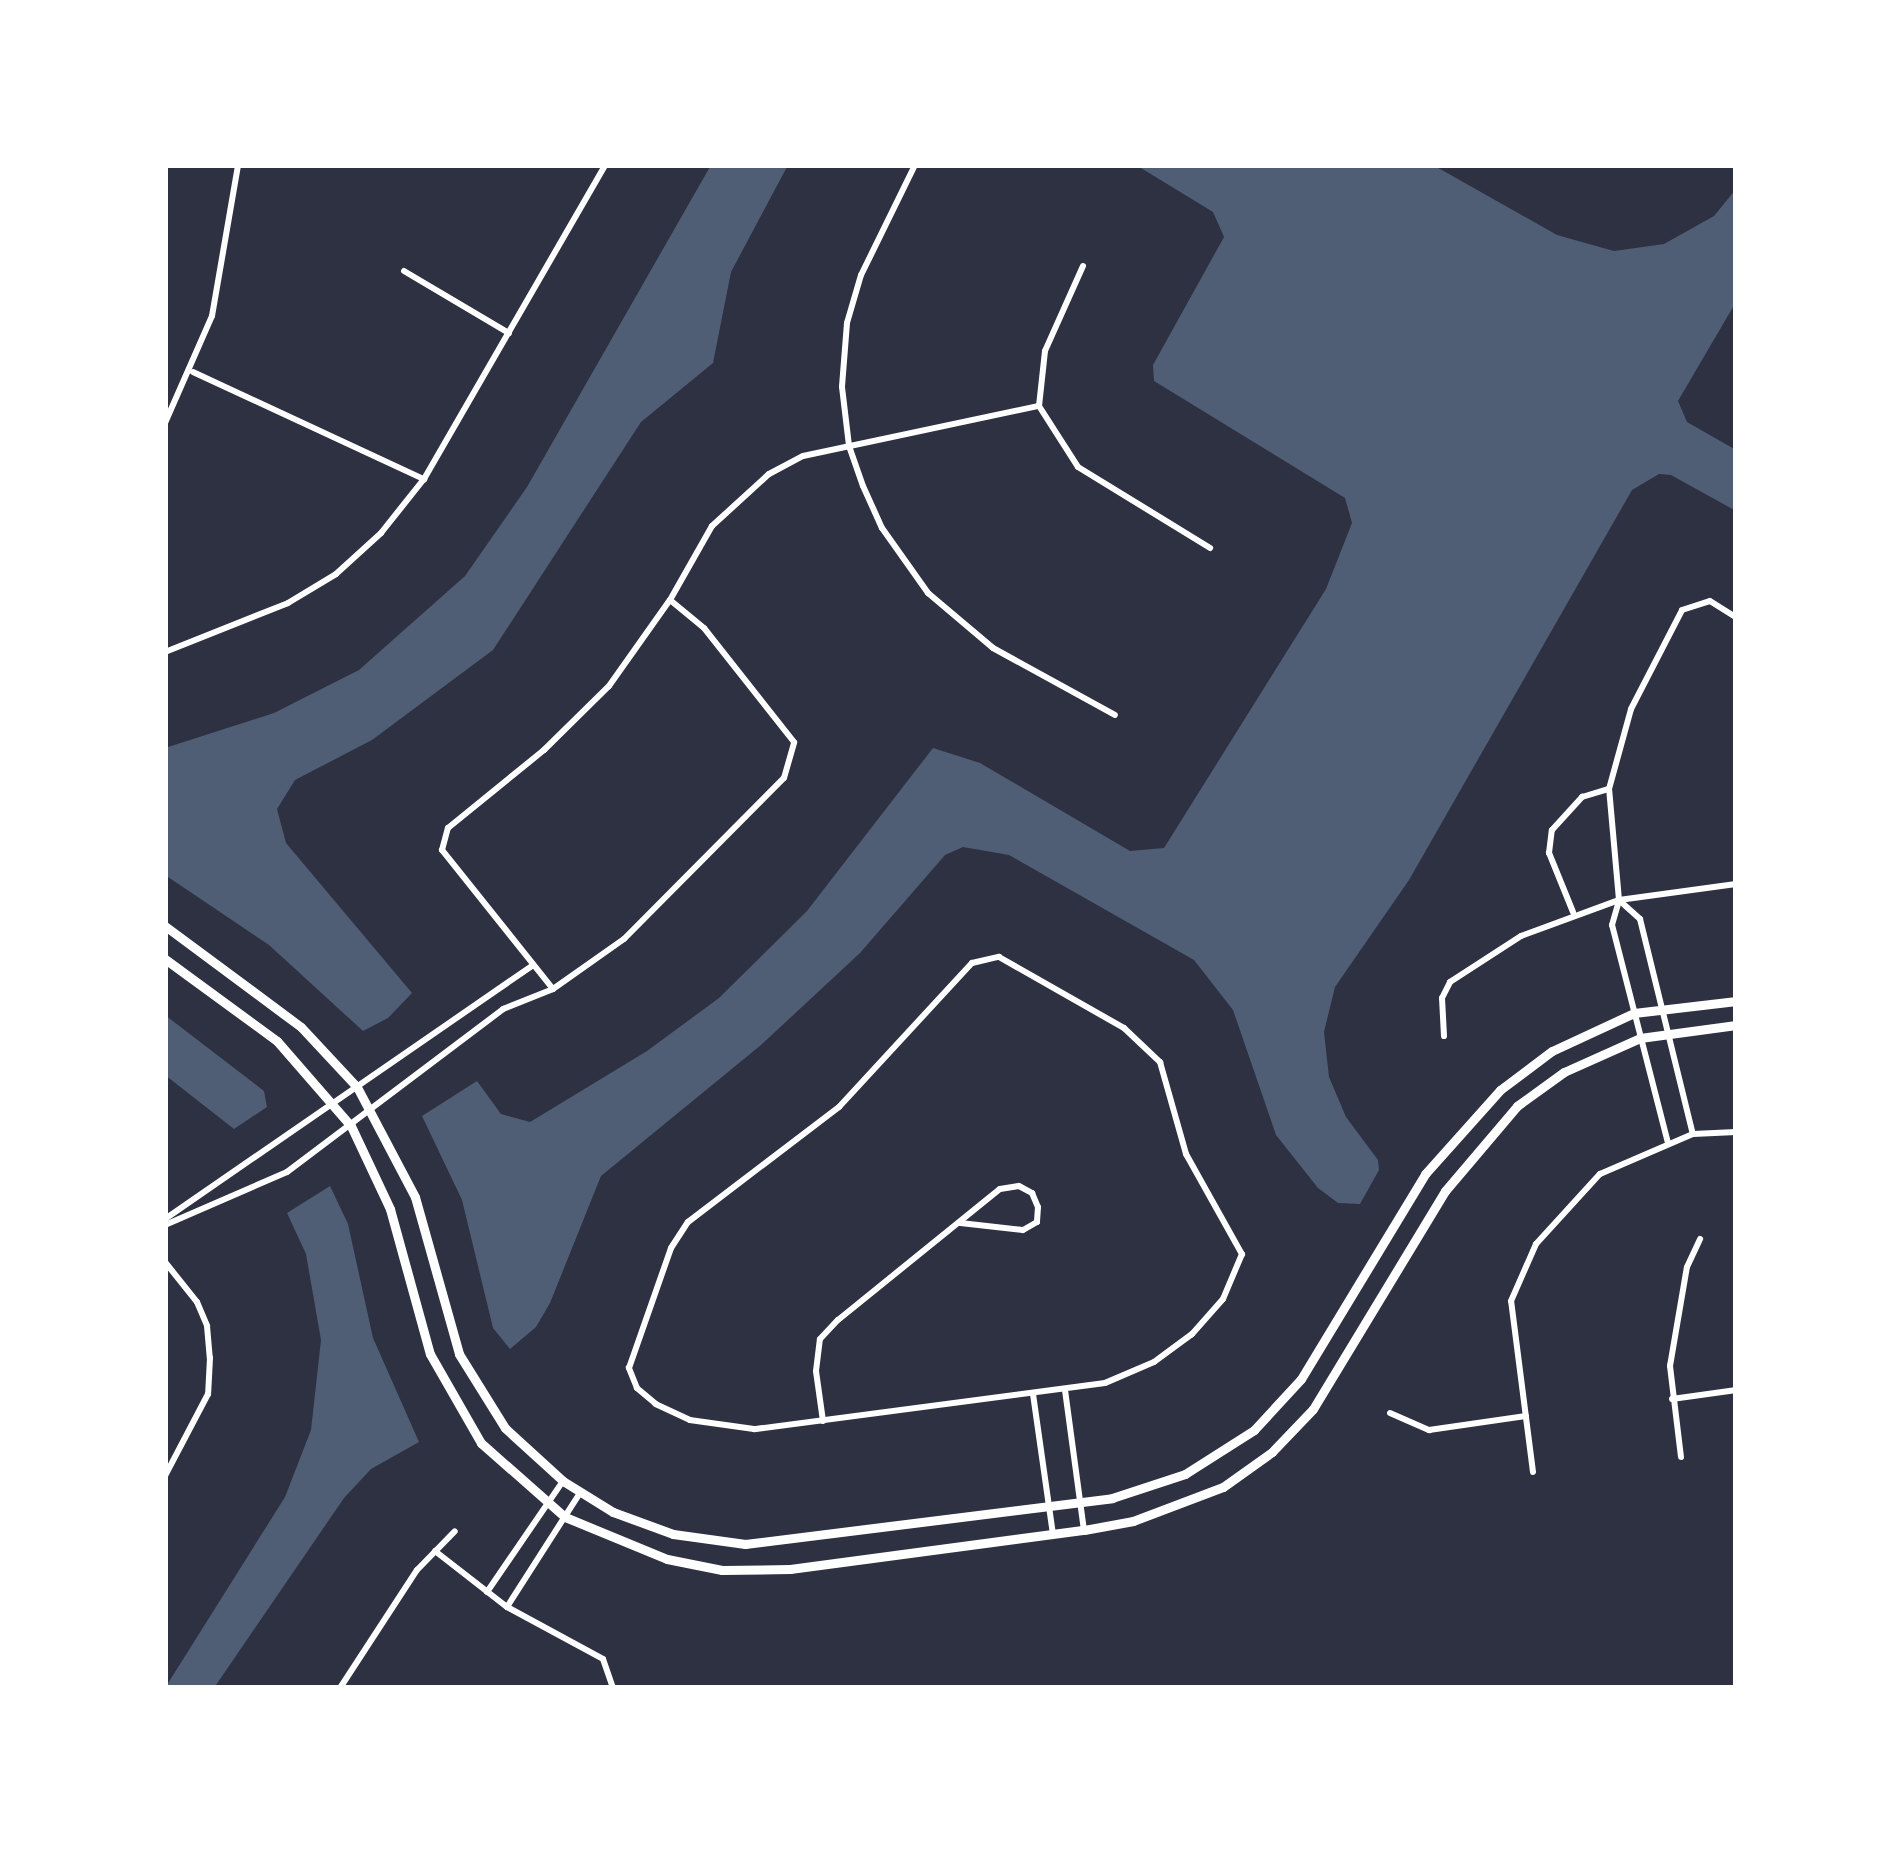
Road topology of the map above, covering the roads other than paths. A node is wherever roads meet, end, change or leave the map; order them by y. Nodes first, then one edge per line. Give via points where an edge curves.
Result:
1 (238, 165) edge
2 (606, 165) edge
3 (914, 167) edge
4 (1083, 266) dead end
5 (404, 271) dead end
6 (508, 333) junction
7 (193, 372) junction
8 (1039, 406) junction
9 (165, 424) edge
10 (849, 446) junction
11 (424, 479) junction
12 (1210, 548) dead end
13 (670, 600) junction
14 (1736, 616) edge
15 (165, 652) edge
16 (1115, 716) dead end
17 (1609, 789) junction
18 (1736, 884) edge
19 (1619, 900) junction
20 (1572, 912) junction
21 (165, 926) edge
22 (165, 959) edge
23 (533, 964) junction
24 (553, 989) junction
25 (1736, 1001) edge
26 (1661, 1006) junction
27 (1634, 1013) junction
28 (1736, 1025) edge
29 (1668, 1031) junction
30 (1444, 1036) dead end
31 (1640, 1038) junction
32 (357, 1087) junction
33 (335, 1103) junction
34 (371, 1110) junction
35 (351, 1126) junction
36 (1736, 1132) edge
37 (1693, 1134) junction
38 (1668, 1143) junction
39 (165, 1222) edge
40 (960, 1223) junction
41 (1700, 1239) dead end
42 (165, 1262) edge
43 (1065, 1390) junction
44 (1736, 1390) edge
45 (1033, 1394) junction
46 (1672, 1399) junction
47 (1390, 1413) dead end
48 (1526, 1416) junction
49 (823, 1421) junction
50 (1680, 1457) dead end
51 (1533, 1472) dead end
52 (165, 1476) edge
53 (563, 1481) junction
54 (580, 1493) junction
55 (546, 1503) junction
56 (1080, 1503) junction
57 (1049, 1507) junction
58 (565, 1517) junction
59 (1084, 1530) junction
60 (455, 1532) dead end
61 (1053, 1534) junction
62 (435, 1551) junction
63 (487, 1592) junction
64 (507, 1607) junction
65 (340, 1688) edge
66 (612, 1688) edge

1 - 7 street via 226,265
2 - 6 street
3 - 10 street via 861,276 847,323 842,386
4 - 8 street via 1045,350
5 - 6 street
6 - 11 street
7 - 9 street
7 - 11 street
8 - 10 street
8 - 12 street via 1078,467
10 - 13 street via 803,456 737,497 712,526
10 - 16 street via 882,528 928,593 993,648
11 - 15 street via 382,533 336,574 231,631
13 - 23 street via 608,686 442,838 456,870
13 - 24 street via 704,628 760,696 794,742 794,758 784,778 683,886
14 - 17 street via 1710,600 1682,610 1649,666 1616,750
17 - 19 street
17 - 20 street via 1582,797 1552,830 1550,852
18 - 19 street
19 - 20 street
19 - 26 street via 1640,919
19 - 27 street via 1612,925
20 - 30 street via 1472,962 1450,982 1442,998
21 - 32 street via 301,1027
22 - 33 street via 277,1041
23 - 24 street
23 - 32 street
24 - 34 street via 503,1010
25 - 26 street
26 - 27 street
26 - 29 street
27 - 31 street
27 - 56 street via 1552,1051 1500,1090 1425,1174 1319,1356 1254,1430 1185,1474
28 - 29 street
29 - 31 street
29 - 37 street
31 - 38 street
31 - 59 street via 1540,1088 1468,1156 1352,1354 1272,1452 1182,1505
32 - 33 street
32 - 34 street
33 - 35 street
33 - 39 street
34 - 35 street
34 - 53 street via 415,1198 458,1354 505,1428
35 - 39 street via 287,1172
35 - 55 street via 390,1210 420,1323 447,1389 481,1442
36 - 37 street
37 - 38 street
38 - 48 street via 1600,1174 1536,1244 1517,1278 1511,1301
40 - 40 street via 1000,1189 1018,1186 1032,1193 1038,1207 1036,1222 1023,1230
40 - 49 street via 820,1339 816,1371
41 - 46 street via 1673,1338
42 - 52 street via 208,1326 210,1358 208,1394
43 - 45 street
43 - 49 street via 1106,1383 1154,1362 1192,1334 1223,1299 1242,1254 1186,1154 1160,1062 1148,1045 999,957 985,958 972,963 839,1106 688,1222 633,1347 629,1368 637,1388 690,1420 754,1429
43 - 56 street
44 - 46 street
45 - 49 street
45 - 57 street
46 - 50 street
47 - 48 street via 1429,1430
48 - 51 street
53 - 54 street
53 - 55 street
54 - 57 street via 672,1534 745,1544
54 - 58 street
55 - 58 street
55 - 63 street
56 - 57 street
56 - 59 street
57 - 61 street
58 - 61 street via 652,1554 722,1570 790,1570
58 - 64 street
59 - 61 street
60 - 62 street
62 - 63 street
62 - 65 street
63 - 64 street
64 - 66 street via 603,1660

